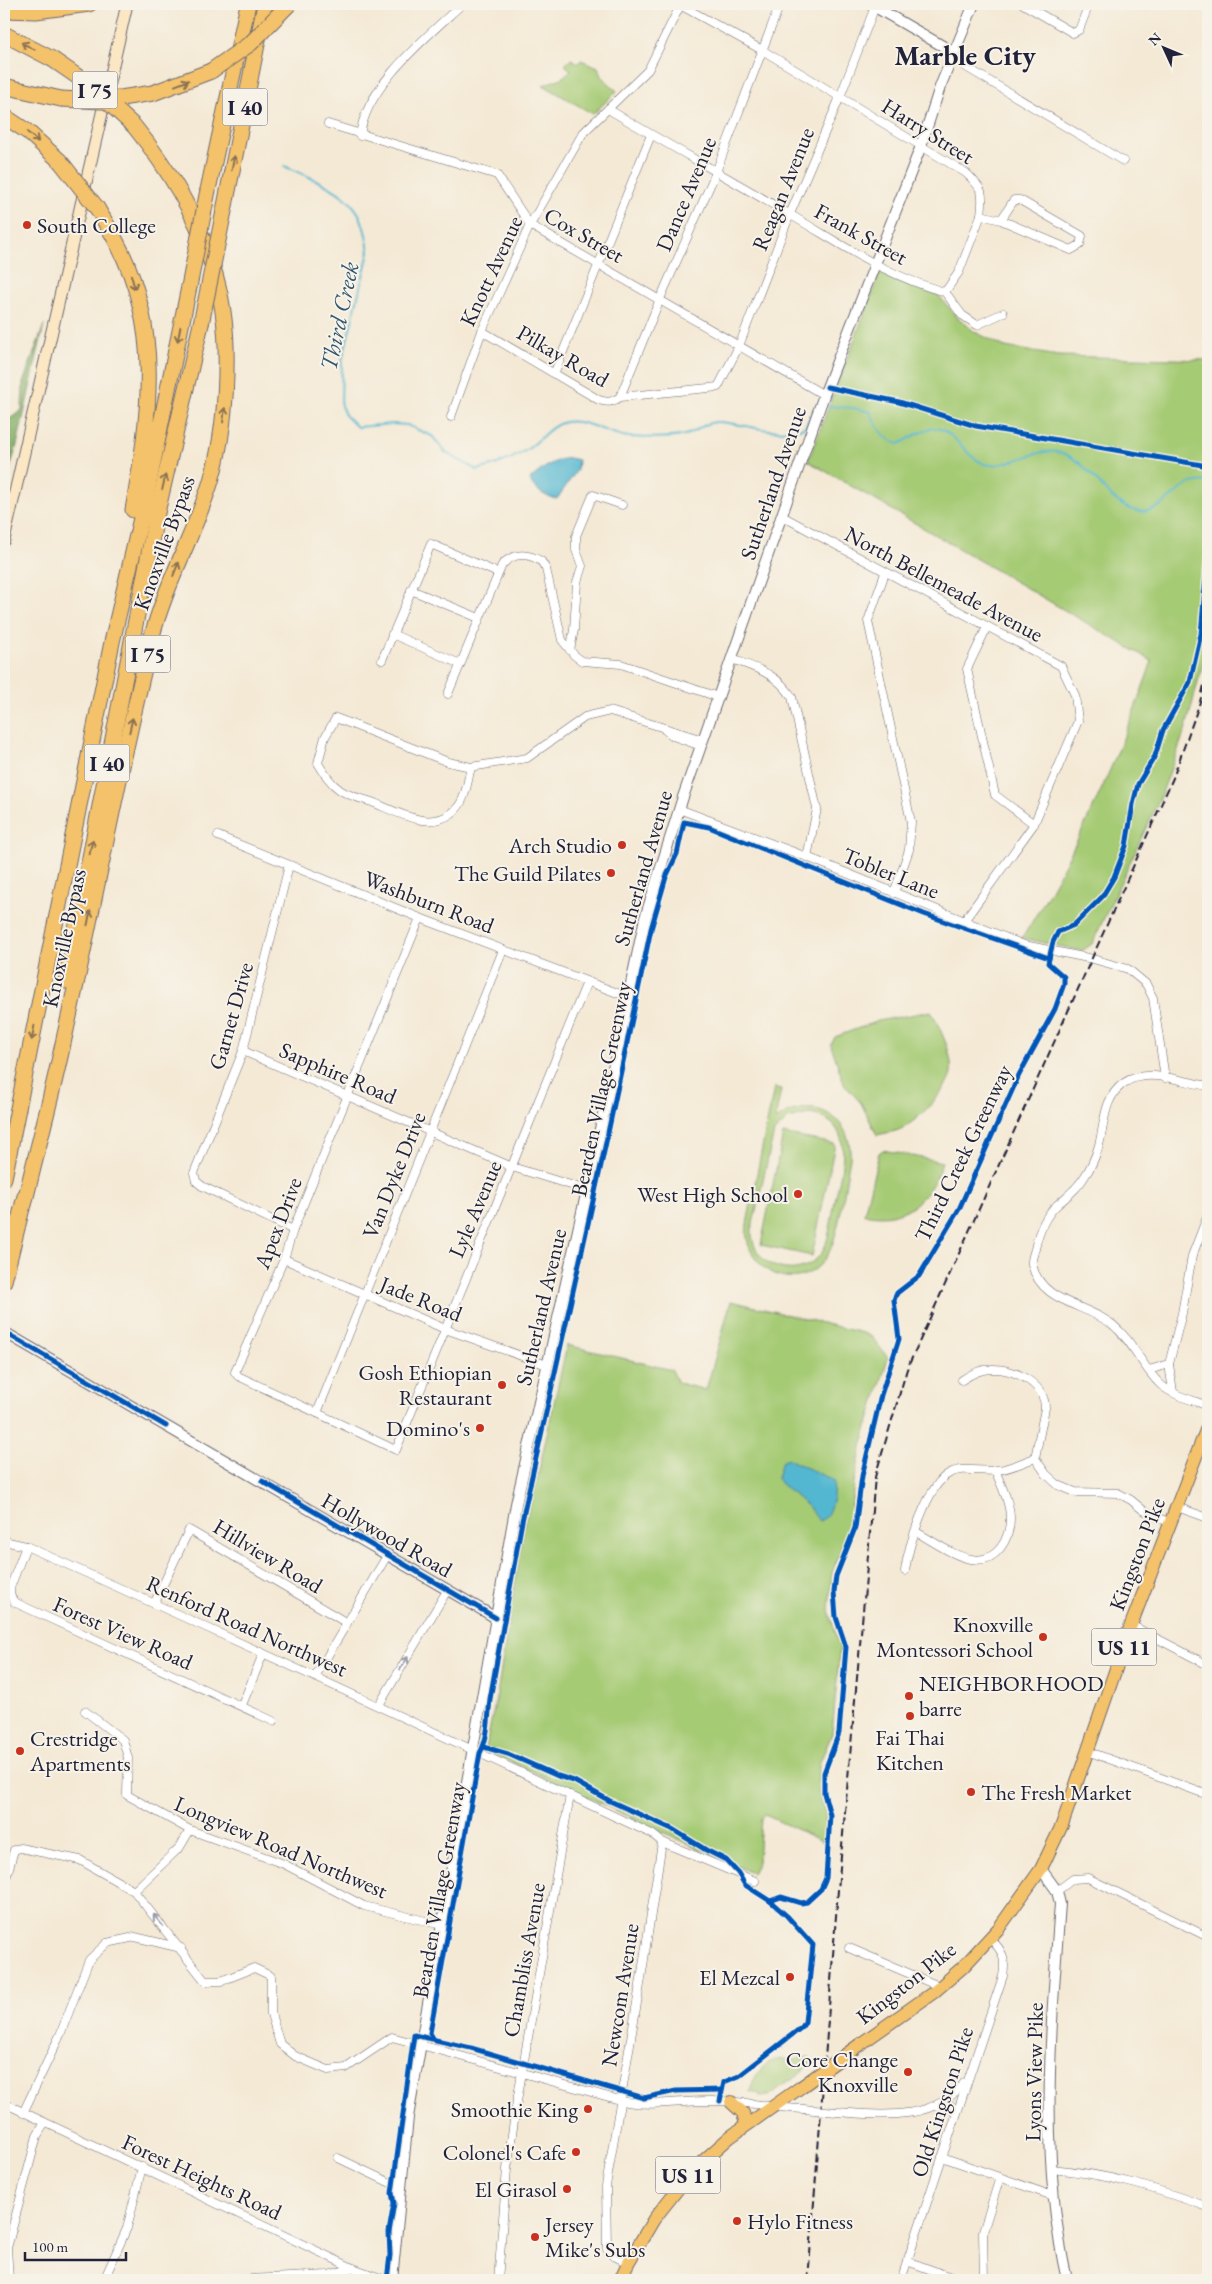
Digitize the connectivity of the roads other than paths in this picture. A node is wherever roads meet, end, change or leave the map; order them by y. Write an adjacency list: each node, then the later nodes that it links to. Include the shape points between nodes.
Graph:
1 (89, 4): 13 (highway, via 36,11)
2 (127, 4): 45 (main road)
3 (248, 4): 52 (highway, I 40, one-way to 52, bridge, via 145,501)
4 (265, 4): 80 (highway, I 40, one-way to 4, bridge, via 156,517 201,324)
5 (289, 4): 17 (highway, one-way to 5, bridge, via 61,99 101,101 153,93 211,71 251,43)
6 (462, 4): 23 (street, via 410,50 362,120)
7 (681, 4): 15 (street, Harry Street); 19 (street, Knott Avenue, via 648,70)
8 (780, 4): 15 (street, Dance Avenue)
9 (974, 4): 16 (street, Sutherland Avenue)
10 (1023, 4): 11 (street, via 1073,33 1079,30)
11 (1089, 4)
12 (873, 5): 16 (street); 18 (street, Reagan Avenue)
13 (4, 10)
14 (4, 34): 80 (highway, Knoxville Bypass / I 75, one-way to 14, bridge, via 64,1041 118,781 152,637 167,589 211,480 225,416 226,342 208,247 183,195 157,155 134,126 87,83 52,58)
15 (762, 50): 18 (street, Harry Street); 26 (street, Dance Avenue)
16 (952, 55): 24 (street, Sutherland Avenue); 25 (street)
17 (4, 86)
18 (840, 97): 24 (street, Harry Street); 27 (street, Reagan Avenue)
19 (608, 109): 22 (street, Frank Street); 30 (street, Knott Avenue, via 583,133)
20 (4, 116): 52 (highway, Knoxville Bypass / I 75, one-way to 52, bridge, via 28,132 60,161 97,208 131,275 146,335 150,380 145,441)
21 (328, 124): 23 (street, Cox Street)
22 (651, 135): 26 (street, Frank Street); 31 (street)
23 (360, 136): 30 (street, Cox Street, via 497,175)
24 (921, 146): 28 (street, Harry Street, via 966,173 979,185 983,195); 32 (street, Sutherland Avenue)
25 (1123, 161)
26 (716, 172): 27 (street, Frank Street); 34 (street, Dance Avenue)
27 (790, 214): 32 (street, Frank Street); 37 (street, Reagan Avenue)
28 (981, 215): 29 (street); 33 (street, via 959,272)
29 (1000, 220): 29 (street, via 1071,250 1080,245 1082,236 1020,200 1014,200)
30 (530, 225): 31 (street, Cox Street); 36 (street, Knott Avenue)
31 (598, 263): 34 (street, Cox Street); 38 (street)
32 (875, 266): 33 (street, Frank Street); 40 (street, Sutherland Avenue)
33 (945, 292): 35 (street, via 962,315 977,325)
34 (660, 299): 37 (street, Cox Street); 41 (street, Dance Avenue)
35 (1003, 313)
36 (482, 331): 38 (street, Pilkay Road); 42 (street, Knott Avenue)
37 (739, 346): 39 (street, Reagan Avenue); 40 (street, Cox Street)
38 (554, 374): 41 (street, Pilkay Road, via 599,400 612,402)
39 (718, 387): 41 (street, Pilkay Road)
40 (824, 394): 44 (street, Sutherland Avenue)
41 (620, 397)
42 (451, 417)
43 (622, 505): 53 (street, via 593,495 576,536 576,550 582,566)
44 (782, 516): 47 (street, North Bellemeade Avenue); 54 (street, Sutherland Avenue)
45 (4, 540)
46 (498, 573): 48 (street, via 431,544); 49 (street); 53 (street, via 514,555 523,554 542,561 562,640)
47 (885, 573): 50 (street, North Bellemeade Avenue); 66 (street, via 868,621 911,822 909,850)
48 (411, 590): 49 (street); 51 (street)
49 (479, 618): 56 (street)
50 (987, 628): 62 (street, via 967,669 995,796); 62 (street, North Bellemeade Avenue, via 1061,666 1075,695 1078,721)
51 (392, 634): 55 (street); 56 (street)
52 (112, 642): 78 (highway, I 40, one-way to 78)
53 (570, 650): 58 (street, via 582,661 621,664)
54 (732, 659): 58 (street, Sutherland Avenue); 64 (street, via 771,674 792,697 817,809)
55 (382, 660)
56 (460, 664): 57 (street)
57 (448, 694)
58 (718, 697): 59 (street, Sutherland Avenue)
59 (702, 743): 60 (street, via 676,730 665,730 610,711 585,717 527,758); 61 (street, Sutherland Avenue)
60 (471, 767): 60 (street, via 448,762 336,718 325,737 318,763 340,790 409,817 428,821 440,820 454,812 463,799)
61 (679, 809): 64 (street, Tobler Lane); 71 (street, Sutherland Avenue, via 645,918)
62 (1034, 824): 68 (street, North Bellemeade Avenue)
63 (218, 836): 65 (street, Washburn Road)
64 (807, 857): 66 (street, Tobler Lane)
65 (289, 865): 67 (street, Washburn Road); 72 (street, Garnet Drive)
66 (894, 893): 68 (street, Tobler Lane)
67 (420, 918): 69 (street, Washburn Road); 75 (street, Apex Drive)
68 (964, 921): 73 (street, Tobler Lane, via 1024,945 1128,969 1146,984 1152,998)
69 (503, 950): 70 (street, Washburn Road); 76 (street, Van Dyke Drive)
70 (588, 982): 71 (street, Washburn Road); 77 (street, Lyle Avenue)
71 (628, 997): 79 (street, Sutherland Avenue)
72 (243, 1051): 75 (street, Sapphire Road); 82 (street, Garnet Drive, via 194,1173 196,1181)
73 (1165, 1078): 74 (street); 90 (street, via 1137,1077 1114,1093 1106,1109 1099,1146 1092,1163 1070,1196 1055,1206 1044,1222 1032,1262 1040,1282 1056,1297 1114,1325)
74 (1208, 1086)
75 (347, 1096): 76 (street, Sapphire Road); 82 (street, Apex Drive)
76 (430, 1131): 77 (street, Sapphire Road); 85 (street, Van Dyke Drive)
77 (512, 1167): 79 (street, Sapphire Road); 86 (street, Lyle Avenue)
78 (4, 1178)
79 (587, 1190): 89 (street, Sutherland Avenue)
80 (24, 1205): 84 (highway, I 40)
81 (1208, 1215): 88 (street, via 1192,1256 1182,1313)
82 (294, 1230): 83 (street, Apex Drive)
83 (284, 1259): 85 (street, Jade Road); 94 (street, Apex Drive, via 234,1372)
84 (4, 1281)
85 (366, 1295): 86 (street, Jade Road); 94 (street, Van Dyke Drive)
86 (445, 1328): 89 (street, Jade Road); 96 (street, Lyle Avenue)
87 (4, 1332): 105 (street, Hollywood Road)
88 (1168, 1364): 90 (street); 92 (street)
89 (547, 1365): 109 (street, Sutherland Avenue, via 516,1504)
90 (1149, 1370): 92 (street, via 1161,1385)
91 (962, 1380): 97 (street, via 977,1371 991,1368 1027,1379 1038,1387 1045,1400 1045,1408)
92 (1173, 1392): 93 (street)
93 (1208, 1406)
94 (317, 1413): 96 (street, Apex Drive)
95 (1208, 1425): 99 (main road, Kingston Pike / US 11)
96 (396, 1450)
97 (1035, 1458): 98 (street); 101 (street, via 1058,1485 1075,1492 1118,1493)
98 (995, 1470): 102 (street, via 963,1470 950,1473 939,1481 924,1507); 102 (street, via 1010,1518 1008,1534 996,1554 987,1559 968,1559)
99 (1177, 1507): 100 (street); 101 (main road, Kingston Pike / US 11)
100 (1208, 1518)
101 (1170, 1523): 111 (main road, Kingston Pike / US 11)
102 (916, 1532): 106 (street, via 908,1551)
103 (4, 1541): 104 (street, Renford Road Northwest)
104 (26, 1546): 108 (street, Renford Road Northwest); 115 (street, Forest View Road, via 10,1588 14,1602)
105 (388, 1554): 107 (street, Hollywood Road); 110 (street)
106 (905, 1571)
107 (448, 1589): 109 (street, Hollywood Road); 116 (street, one-way to 107)
108 (154, 1604): 110 (street, Hillview Road, via 189,1530); 112 (street, Renford Road Northwest)
109 (496, 1618): 119 (street, Sutherland Avenue)
110 (347, 1623): 114 (street)
111 (1131, 1625): 113 (street); 120 (main road, Kingston Pike / US 11)
112 (263, 1654): 114 (street, Renford Road Northwest); 115 (street)
113 (1208, 1665)
114 (315, 1677): 116 (street, Renford Road Northwest)
115 (242, 1705): 118 (street, Forest View Road)
116 (379, 1705): 119 (street, Renford Road Northwest)
117 (85, 1711): 123 (street, Longview Road Northwest, via 123,1740 128,1758 127,1795)
118 (273, 1721)
119 (473, 1749): 121 (street, Renford Road Northwest); 130 (street, Sutherland Avenue)
120 (1087, 1751): 122 (street); 125 (main road, Kingston Pike / US 11, via 1062,1825)
121 (570, 1795): 124 (street, Renford Road Northwest, via 652,1834); 137 (street, Chambliss Avenue)
122 (1208, 1795)
123 (190, 1830): 128 (street, via 180,1847); 130 (street, Longview Road Northwest, via 284,1864 364,1906)
124 (662, 1842): 126 (street, Renford Road Northwest); 139 (street, Newcom Avenue)
125 (1041, 1869): 129 (street); 132 (main road, Kingston Pike / US 11)
126 (756, 1881)
127 (4, 1886): 128 (street, via 14,1850 32,1850 80,1860)
128 (134, 1891): 133 (street, one-way to 128)
129 (1057, 1891): 131 (street, via 1073,1879 1088,1878); 151 (street, Lyons View Pike, via 1060,1904 1054,1990)
130 (442, 1925): 136 (street, Sutherland Avenue)
131 (1208, 1937)
132 (990, 1939): 135 (main road, Kingston Pike / US 11); 138 (street, Old Kingston Pike, via 1001,1949 1003,1976)
133 (181, 1948): 136 (street, via 205,1982 221,1981 254,1968 271,1976 271,2014 280,2044 295,2056 328,2070 346,2068 392,2037); 144 (street, via 135,1937 107,1943 89,1960 60,2035)
134 (849, 1948): 135 (street)
135 (941, 1987): 143 (main road, Kingston Pike / US 11, bridge)
136 (422, 2045): 137 (street); 153 (street, Sutherland Avenue, via 408,2117)
137 (523, 2071): 139 (street); 164 (street, Chambliss Avenue, via 507,2169)
138 (968, 2077): 142 (street, via 957,2091); 145 (street, Old Kingston Pike)
139 (621, 2101): 140 (street, via 649,2104 690,2100); 157 (street, Newcom Avenue, via 606,2186 606,2244 610,2252)
140 (730, 2102): 143 (street); 147 (main road, via 743,2113)
141 (4, 2103): 144 (street, Forest Heights Road)
142 (933, 2106): 143 (street, bridge, via 921,2112 889,2115); 145 (street, via 952,2106)
143 (771, 2108): 147 (main road, Kingston Pike / US 11)
144 (23, 2113): 146 (street, Forest Heights Road)
145 (956, 2115): 148 (street, Old Kingston Pike)
146 (44, 2124): 150 (street, Forest Heights Road); 160 (street, via 37,2136 7,2248)
147 (746, 2126): 157 (main road, Kingston Pike / US 11, via 710,2153 683,2182 654,2219)
148 (942, 2157): 152 (street); 156 (street, Old Kingston Pike)
149 (338, 2158): 153 (street)
150 (142, 2167): 158 (street, Forest Heights Road); 161 (street, via 127,2228)
151 (1051, 2169): 154 (street, Lyons View Pike); 155 (street, via 1113,2177)
152 (1000, 2177): 154 (street); 168 (street, via 983,2232)
153 (401, 2188): 163 (street, Sutherland Avenue)
154 (1053, 2196): 169 (street, Lyons View Pike)
155 (1208, 2207)
156 (907, 2261): 166 (street, Old Kingston Pike); 167 (street)
157 (628, 2263): 165 (main road, Kingston Pike / US 11)
158 (353, 2268): 159 (street, via 328,2275); 162 (street, Forest Heights Road)
159 (250, 2279)
160 (9, 2280)
161 (104, 2280)
162 (386, 2280)
163 (392, 2280)
164 (498, 2280)
165 (620, 2280)
166 (900, 2280)
167 (959, 2280)
168 (984, 2280)
169 (1068, 2280)

